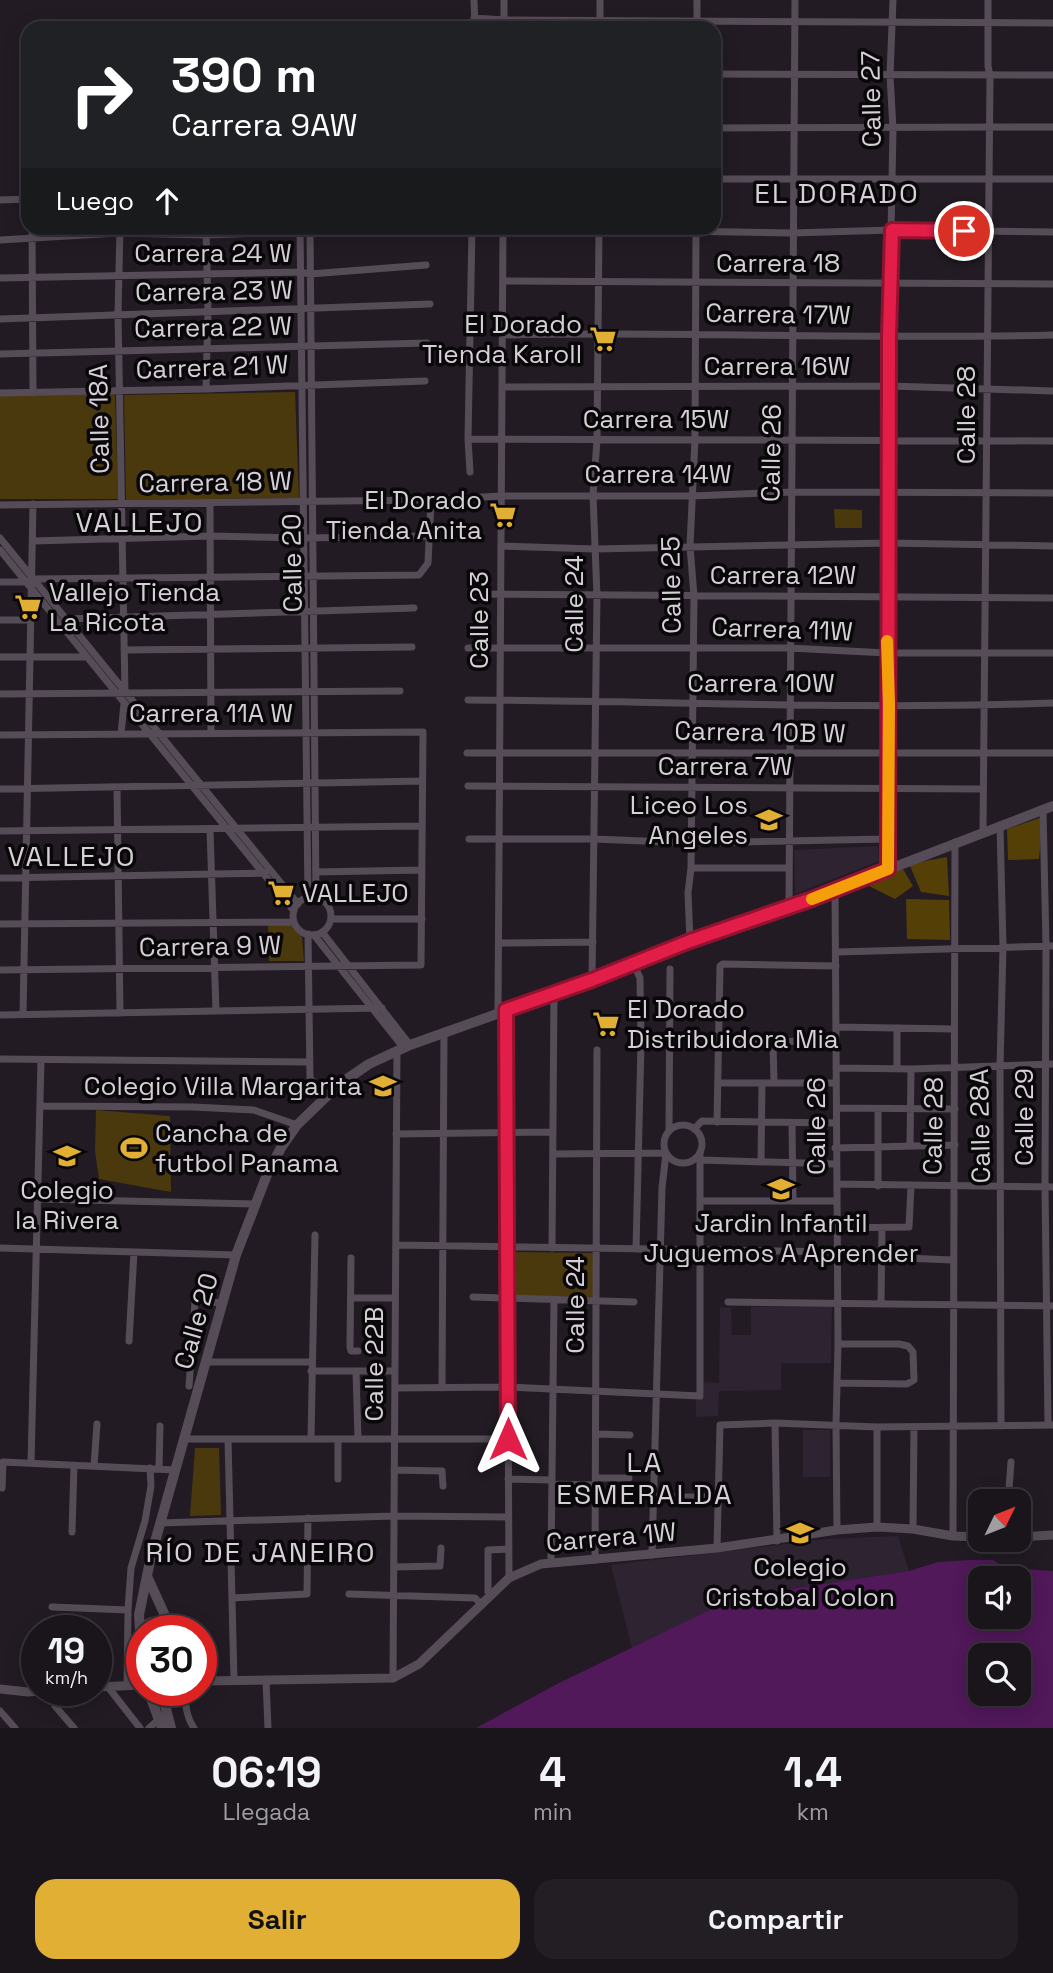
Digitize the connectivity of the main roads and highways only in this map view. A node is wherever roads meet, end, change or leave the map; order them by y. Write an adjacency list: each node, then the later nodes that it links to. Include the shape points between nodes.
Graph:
1 (1048, 808): 2 (main road, Calle 20, via 403,1047 344,1081 297,1125 268,1172 255,1204 236,1255)
2 (147, 1576): 3 (main road, Calle 20); 4 (main road)
3 (139, 1615)
4 (165, 1615)
5 (154, 1706): 7 (main road)
6 (168, 1706): 8 (main road)
7 (160, 1724)
8 (171, 1728)

